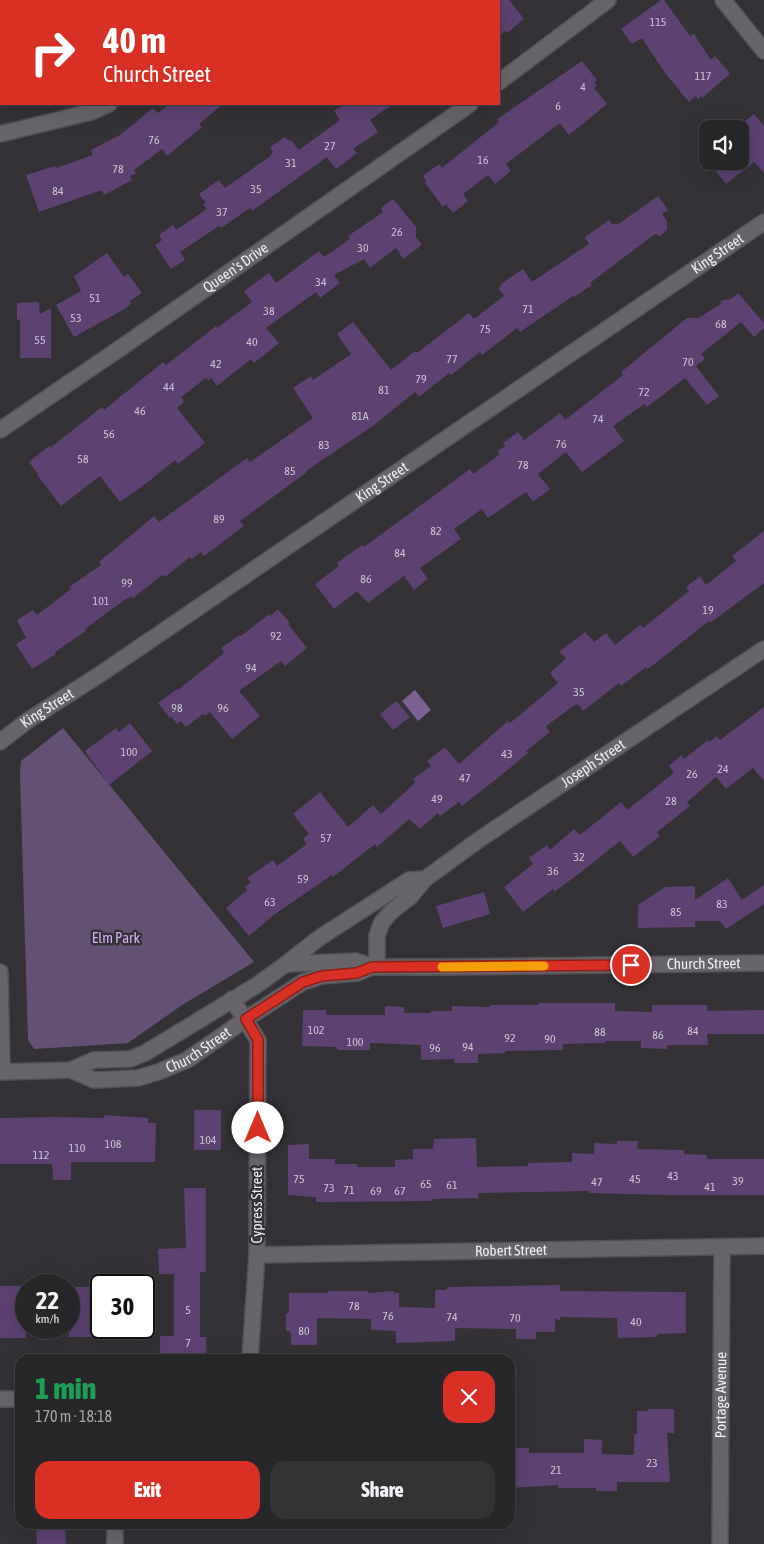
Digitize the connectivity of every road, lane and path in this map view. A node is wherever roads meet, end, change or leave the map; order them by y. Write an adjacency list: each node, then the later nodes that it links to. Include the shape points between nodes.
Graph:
1 (608, 0): 4 (street)
2 (723, 0): 3 (street)
3 (764, 50)
4 (500, 81)
5 (107, 105): 7 (street, via 91,112)
6 (469, 105): 9 (street, Queen's Drive)
7 (0, 134)
8 (764, 222): 11 (street, King Street)
9 (0, 430)
10 (764, 649): 12 (street, Joseph Street)
11 (0, 742)
12 (425, 879): 14 (street, Joseph Street, via 408,880 319,938); 15 (street, Joseph Street, via 382,922 377,935)
13 (764, 963): 15 (street, Church Street)
14 (286, 964): 15 (street, Church Street, via 356,961); 17 (street, Church Street)
15 (374, 967): 18 (street, Church Street, via 303,982)
16 (0, 972): 20 (street)
17 (232, 999): 18 (street, Cypress Street); 19 (street, Church Street, via 145,1053 130,1059 94,1060)
18 (246, 1019): 19 (street, Church Street, via 187,1060 138,1078 94,1080); 23 (street, Cypress Street, via 258,1040)
19 (70, 1070): 20 (street, Church Street)
20 (1, 1072)
21 (722, 1246): 22 (street, Robert Street); 23 (street, Robert Street); 29 (street, Portage Avenue)
22 (764, 1246)
23 (257, 1255): 24 (street, Cypress Street)
24 (250, 1354)
25 (15, 1399): 26 (street)
26 (0, 1400)
27 (115, 1529): 28 (street)
28 (115, 1544)
29 (720, 1544)

